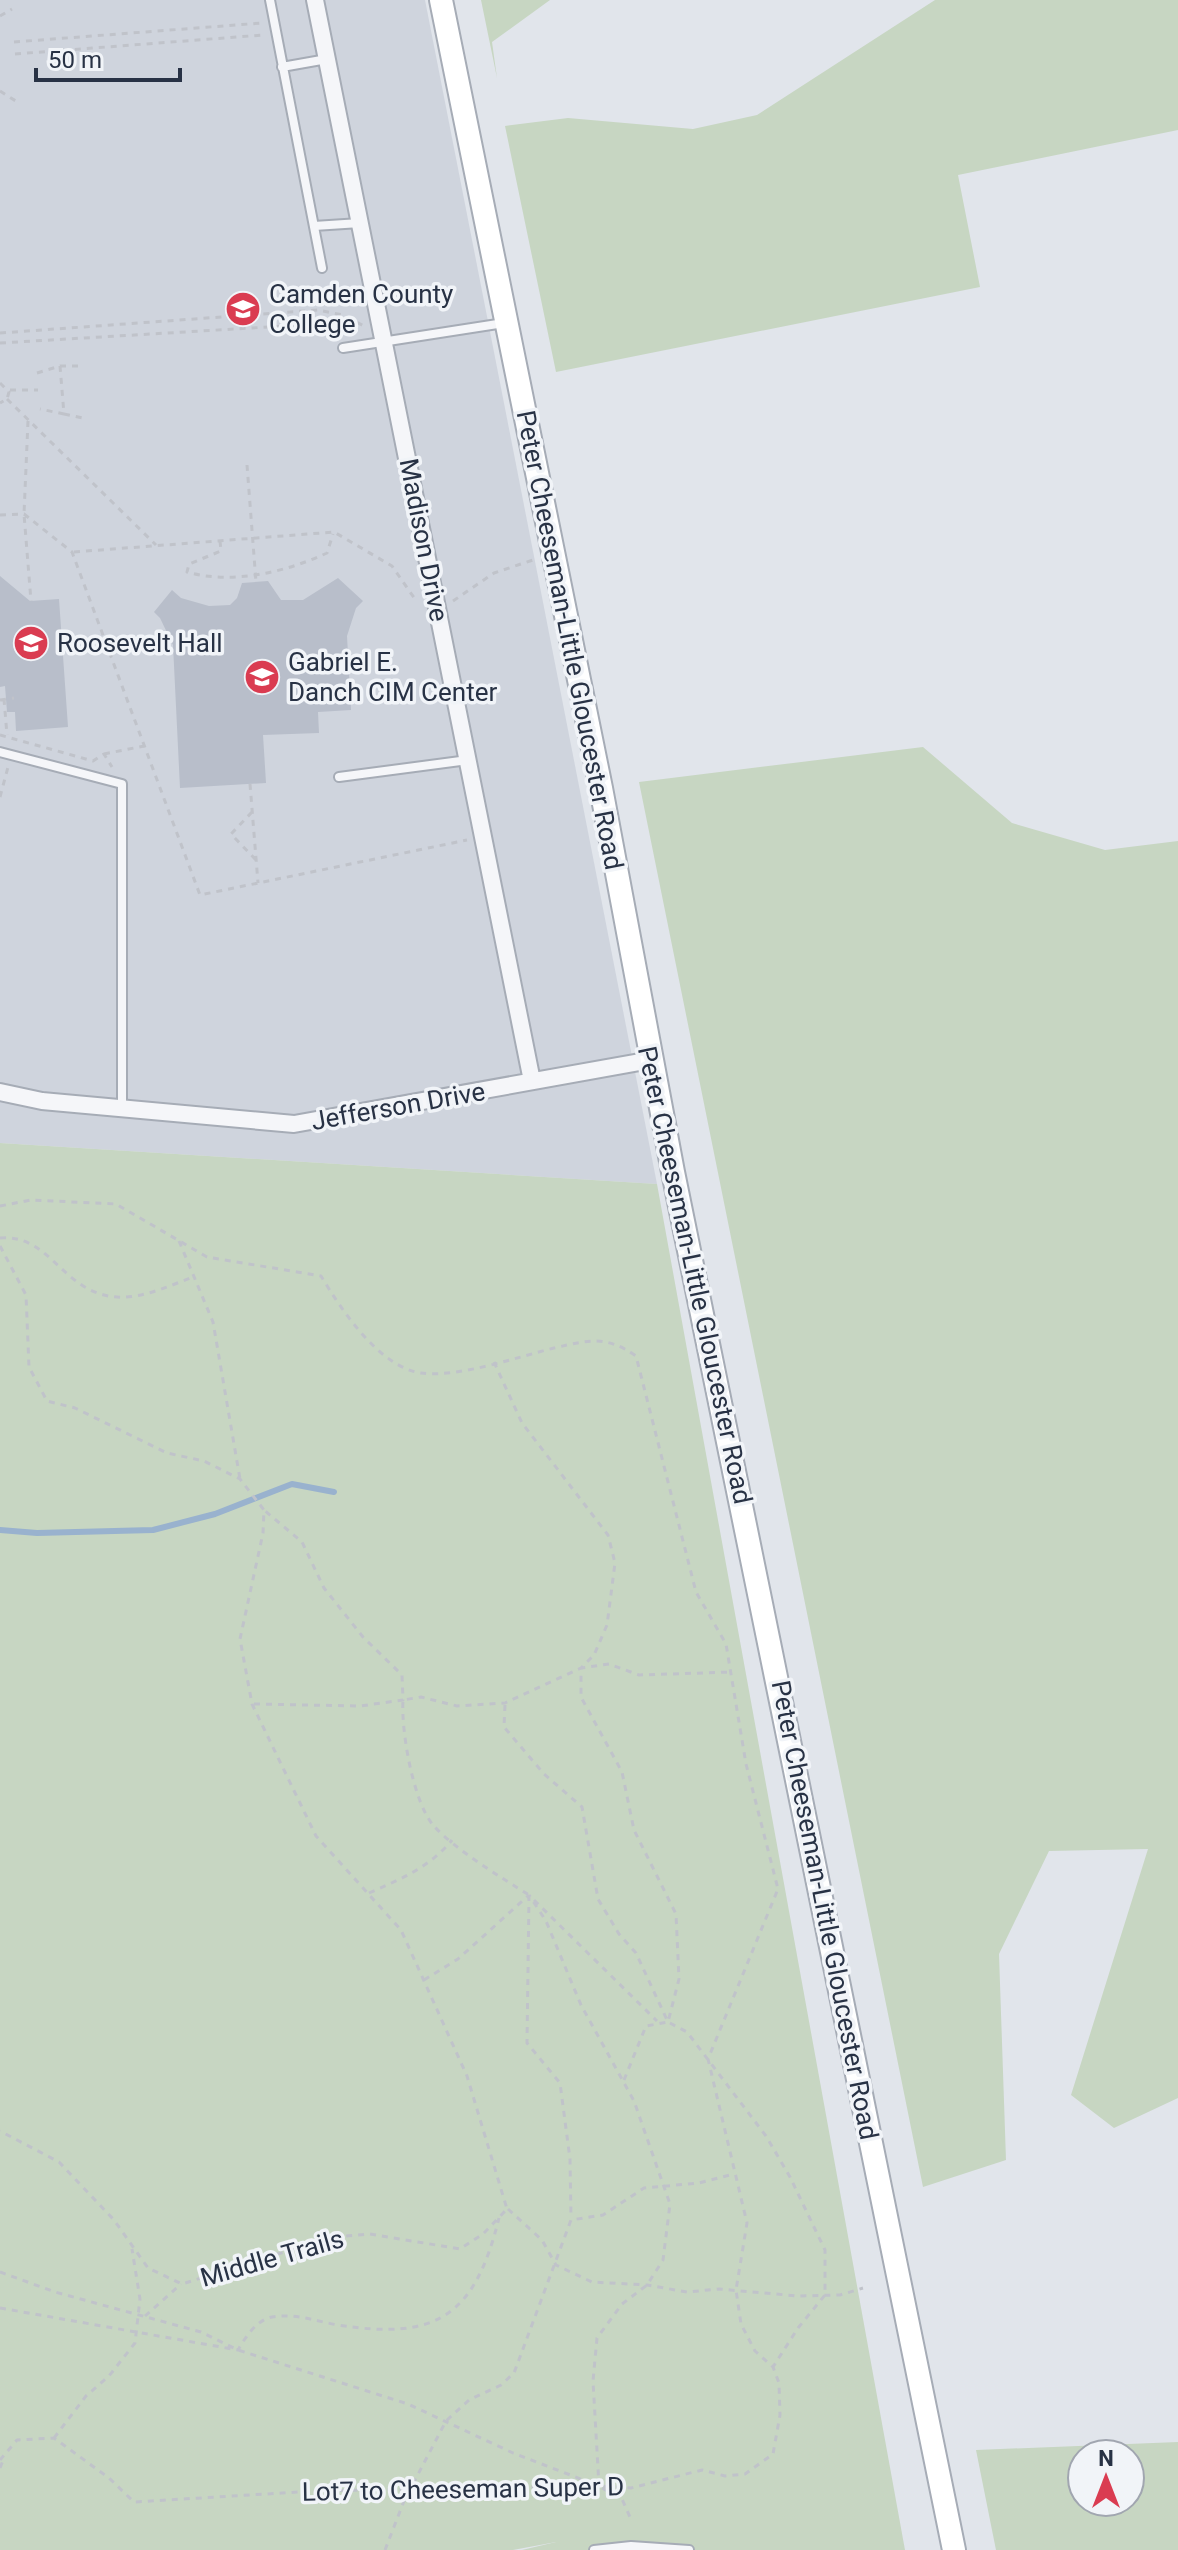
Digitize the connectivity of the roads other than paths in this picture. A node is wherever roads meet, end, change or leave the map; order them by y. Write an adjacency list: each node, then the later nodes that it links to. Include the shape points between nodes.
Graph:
1 (270, 0): 5 (lane)
2 (315, 0): 4 (street, Madison Drive)
3 (441, 0): 9 (street, Peter Cheeseman-Little Gloucester Road)
4 (327, 59): 5 (lane); 6 (street, Madison Drive)
5 (282, 67): 7 (lane)
6 (360, 223): 7 (lane); 10 (street, Madison Drive)
7 (314, 226): 8 (lane)
8 (322, 268)
9 (507, 323): 10 (lane); 15 (street, Peter Cheeseman-Little Gloucester Road)
10 (384, 344): 11 (lane); 13 (street, Madison Drive)
11 (343, 348)
12 (0, 752): 18 (lane, via 122,784)
13 (469, 760): 14 (lane); 16 (street, Madison Drive, via 476,839)
14 (339, 777)
15 (651, 1060): 16 (street, Jefferson Drive); 21 (street, Peter Cheeseman-Little Gloucester Road)
16 (532, 1081): 18 (street, Jefferson Drive, via 294,1124)
17 (0, 1092): 18 (street, Jefferson Drive)
18 (122, 1108)
19 (594, 2550): 20 (lane)
20 (689, 2550)
21 (954, 2550)

